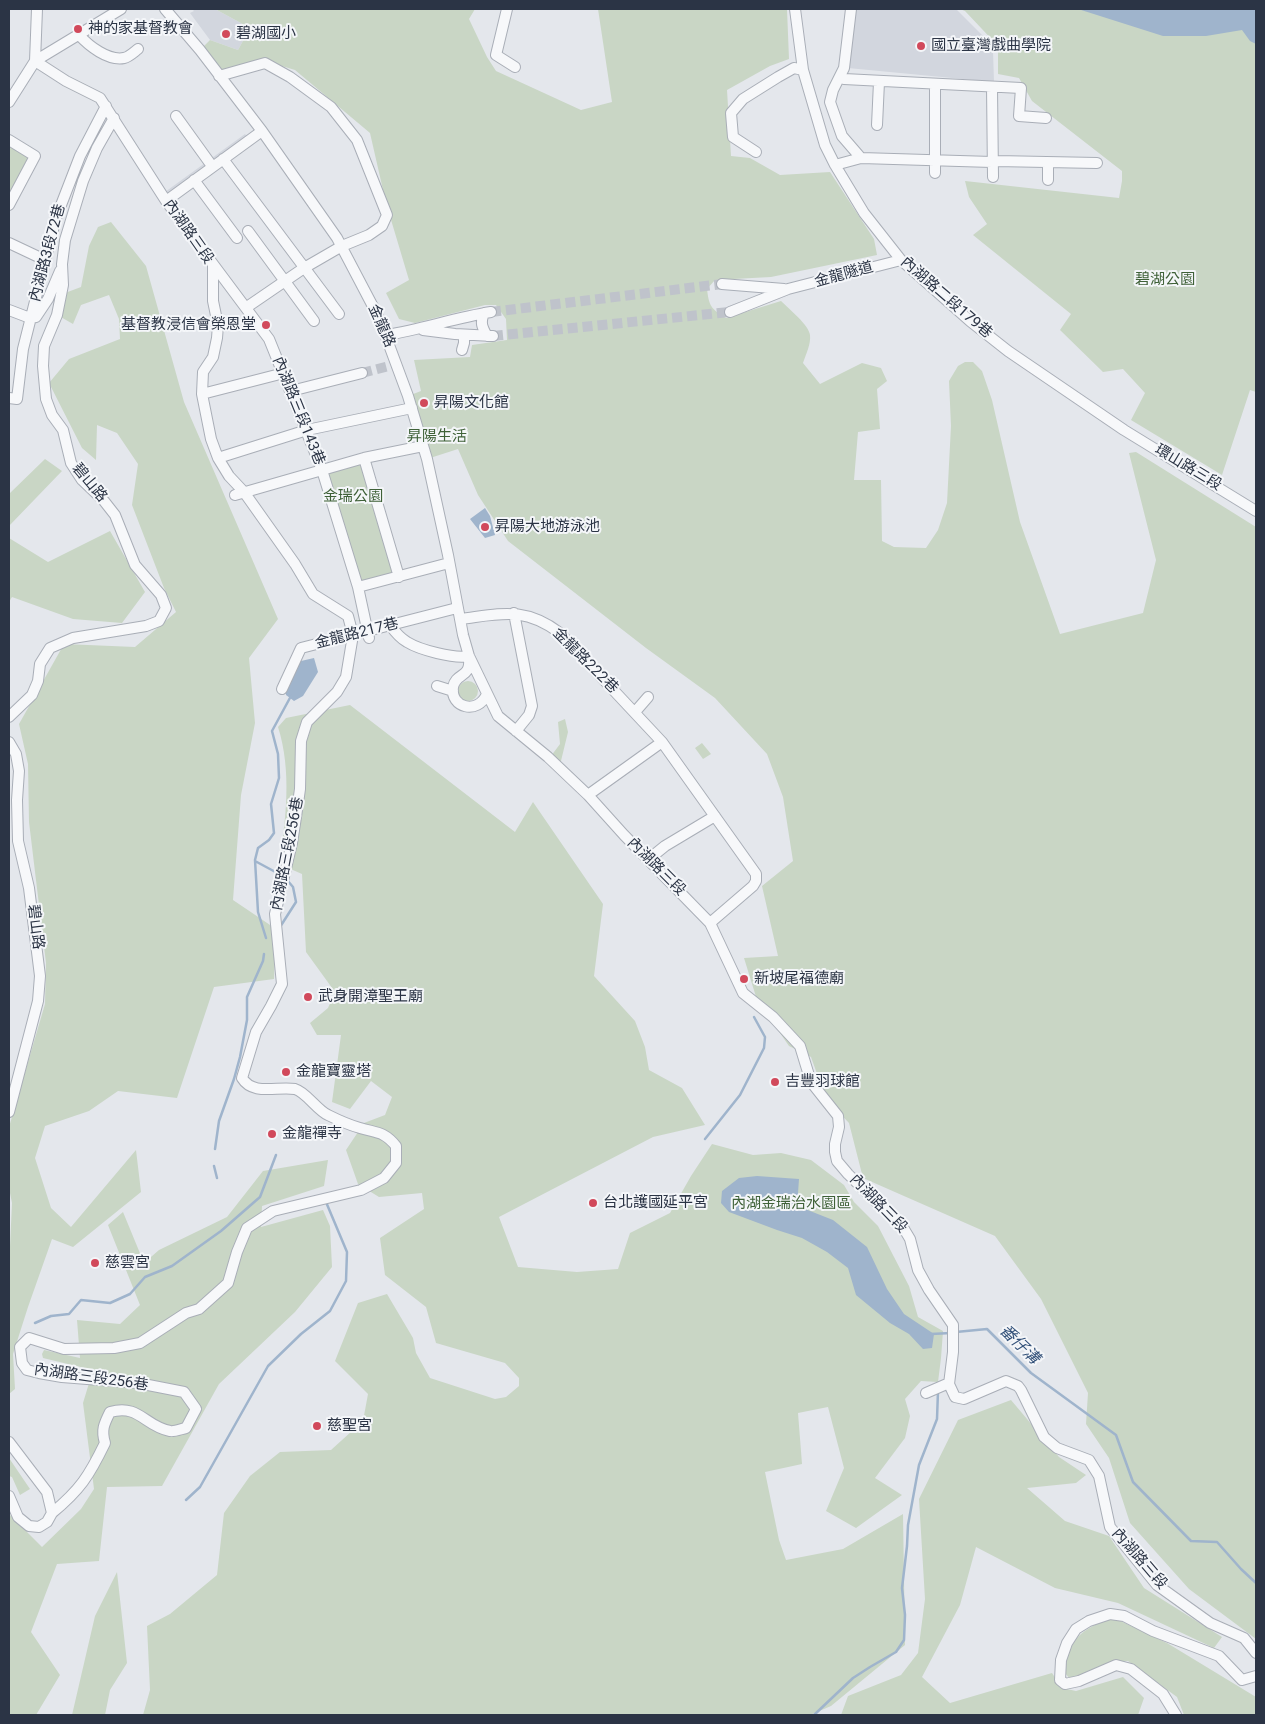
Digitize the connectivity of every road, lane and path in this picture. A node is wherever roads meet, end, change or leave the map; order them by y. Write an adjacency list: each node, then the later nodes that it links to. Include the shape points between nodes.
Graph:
1 (37, 9): 9 (street)
2 (121, 9): 7 (street)
3 (164, 9): 12 (street, 金龍路)
4 (507, 9): 10 (street, via 496,55)
5 (796, 9): 11 (street, 內湖路二段179巷)
6 (851, 9): 13 (street, via 844,68)
7 (79, 35): 8 (street, via 87,44 115,58 126,58); 9 (street)
8 (138, 49)
9 (35, 62): 17 (street); 18 (street, 內湖路三段, via 100,98)
10 (515, 67)
11 (803, 70): 25 (street, via 794,68 778,77 743,99 731,113 733,136); 32 (street, 內湖路二段179巷, via 825,145)
12 (219, 76): 23 (street, 金龍路); 43 (street, via 265,63 331,107 357,140 387,215 382,226 369,235)
13 (840, 76): 14 (street); 26 (street, via 830,102 842,136)
14 (879, 82): 15 (street); 22 (street)
15 (935, 85): 16 (street); 28 (street)
16 (992, 87): 21 (street, via 1020,88 1019,116); 29 (street)
17 (9, 102)
18 (106, 106): 20 (street, 內湖路三段); 44 (street, 內湖路3段72巷, via 72,174)
19 (176, 116): 33 (street)
20 (114, 118): 38 (street, 內湖路三段); 46 (street, 碧山路, via 97,148 78,196 65,240)
21 (1046, 118)
22 (877, 125)
23 (262, 131): 27 (street); 43 (street, 金龍路)
24 (9, 140): 39 (street, via 35,156)
25 (756, 152)
26 (861, 158): 28 (street); 32 (street)
27 (222, 159): 33 (street); 48 (street)
28 (935, 160): 29 (street); 34 (street)
29 (992, 162): 30 (street); 35 (street)
30 (1048, 163): 31 (street); 37 (street)
31 (1097, 163)
32 (835, 165): 45 (street, 內湖路二段179巷, via 864,213)
33 (212, 166): 36 (street)
34 (935, 173)
35 (992, 177)
36 (194, 180): 38 (street); 41 (street)
37 (1048, 180)
38 (166, 200): 47 (street, 內湖路三段)
39 (9, 206)
40 (248, 231): 49 (street)
41 (237, 238)
42 (9, 243): 44 (street)
43 (342, 246): 48 (street); 62 (street, 金龍路)
44 (45, 260): 59 (street, 內湖路3段72巷)
45 (901, 260): 52 (street, 金龍隧道); 71 (street, 內湖路二段179巷, via 970,322)
46 (62, 264): 59 (street, via 42,311 36,318); 97 (street, 碧山路, via 63,285 57,315 44,346 46,398 52,415 63,430 70,463 115,516 135,564 161,595 166,608 159,621 146,626 73,638 50,648 40,664 32,695)
47 (213, 264): 53 (street, 內湖路三段143巷); 68 (street, 內湖路三段, via 217,338 213,357 203,372)
48 (304, 268): 49 (street); 57 (street)
49 (284, 281): 53 (street); 60 (street)
50 (722, 284): 51 (street, 金龍隧道)
51 (735, 285): 52 (street, 金龍隧道); 54 (street, via 742,292)
52 (788, 290): 54 (street, 金龍隧道)
53 (247, 307): 65 (street, 內湖路三段143巷, via 269,339)
54 (741, 307): 56 (street, 金龍隧道)
55 (9, 310): 59 (street)
56 (730, 312)
57 (339, 314)
58 (465, 316): 61 (street); 63 (street, via 472,323 472,328); 63 (street, via 487,313 481,320 490,336)
59 (30, 318): 69 (street, 內湖路3段72巷, via 17,399)
60 (314, 321)
61 (417, 330): 62 (street); 63 (street)
62 (386, 335): 70 (street, 金龍路)
63 (465, 335): 64 (street)
64 (462, 350)
65 (284, 373): 67 (street, 內湖路三段143巷); 68 (street)
66 (362, 373): 67 (street)
67 (291, 391): 72 (street, 內湖路三段143巷)
68 (202, 394): 74 (street, 內湖路三段)
69 (9, 398)
70 (412, 408): 72 (street); 73 (street, 金龍路)
71 (1119, 426): 78 (street, 環山路三段)
72 (307, 430): 74 (street); 76 (street, 內湖路三段143巷)
73 (423, 446): 75 (street); 79 (street, 金龍路)
74 (218, 458): 77 (street, 內湖路三段)
75 (364, 458): 76 (street); 80 (street)
76 (322, 470): 77 (street); 81 (street, 內湖路三段143巷)
77 (240, 494): 85 (street, 內湖路三段, via 295,564 313,594)
78 (1256, 511)
79 (450, 563): 80 (street); 82 (street, 金龍路)
80 (399, 577): 81 (street)
81 (358, 587): 83 (street, 內湖路三段143巷)
82 (457, 608): 86 (street, 金龍路); 87 (street, 金龍路217巷)
83 (363, 613): 85 (street); 88 (street, 內湖路三段143巷)
84 (514, 613): 86 (street, 金龍路222巷); 96 (street, 金龍路222巷, via 550,625 560,633); 98 (street, via 532,706)
85 (348, 616): 89 (street)
86 (460, 618): 90 (street, 金龍路)
87 (390, 626): 88 (street, 金龍路217巷); 90 (street, via 416,647)
88 (368, 635): 89 (street, 金龍路217巷)
89 (352, 636): 92 (street, 金龍路217巷, via 301,648); 110 (street, 內湖路三段256巷, via 346,676 337,692 307,722 301,742 296,817 275,914 282,984 256,1032 242,1078 246,1085 255,1088 297,1090 325,1114 389,1137 396,1146 396,1163 384,1178 361,1190 273,1211 247,1228 228,1283 199,1309 186,1313 140,1344 64,1349 29,1338 20,1347 22,1363 28,1370 184,1392 196,1409 186,1428 171,1431 147,1421 137,1412 121,1409 110,1412 102,1434 106,1444 89,1475 72,1497)
90 (469, 656): 93 (street, via 470,666 455,682); 94 (street, 金龍路)
91 (437, 686): 93 (street)
92 (282, 689)
93 (453, 691): 94 (street, via 459,703 469,707 480,704)
94 (487, 694): 98 (street, 內湖路三段, via 498,716)
95 (648, 697): 96 (street)
96 (635, 712): 100 (street, 金龍路222巷)
97 (9, 717)
98 (516, 731): 101 (street, 內湖路三段, via 548,756)
99 (9, 742): 105 (street, 碧山路, via 16,754 19,771 18,841 30,888 40,976 38,1001)
100 (662, 742): 101 (street); 102 (street, 金龍路222巷)
101 (588, 795): 103 (street, 內湖路三段)
102 (716, 816): 103 (street, via 665,846); 104 (street, 金龍路222巷, via 756,874 756,881)
103 (650, 859): 104 (street, 內湖路三段)
104 (710, 923): 106 (street, 內湖路三段, via 743,993 773,1017 800,1046 811,1082 838,1116 837,1161 904,1229 928,1290 953,1324)
105 (9, 1112)
106 (949, 1384): 107 (street); 111 (street, 內湖路三段, via 956,1396 964,1399 1006,1381 1018,1386 1044,1437 1056,1448 1089,1460 1099,1476 1110,1527 1157,1585 1210,1623 1244,1638)
107 (926, 1393)
108 (9, 1442): 110 (street, via 47,1492)
109 (9, 1496): 110 (street, via 18,1517 29,1526 39,1528)
110 (52, 1513)
111 (1256, 1653)
112 (1256, 1676): 113 (street, via 1242,1680 1219,1656 1153,1631 1124,1616 1110,1614 1076,1629 1061,1660 1060,1680 1065,1684 1079,1681 1116,1665 1131,1669 1163,1694)
113 (1176, 1715)

